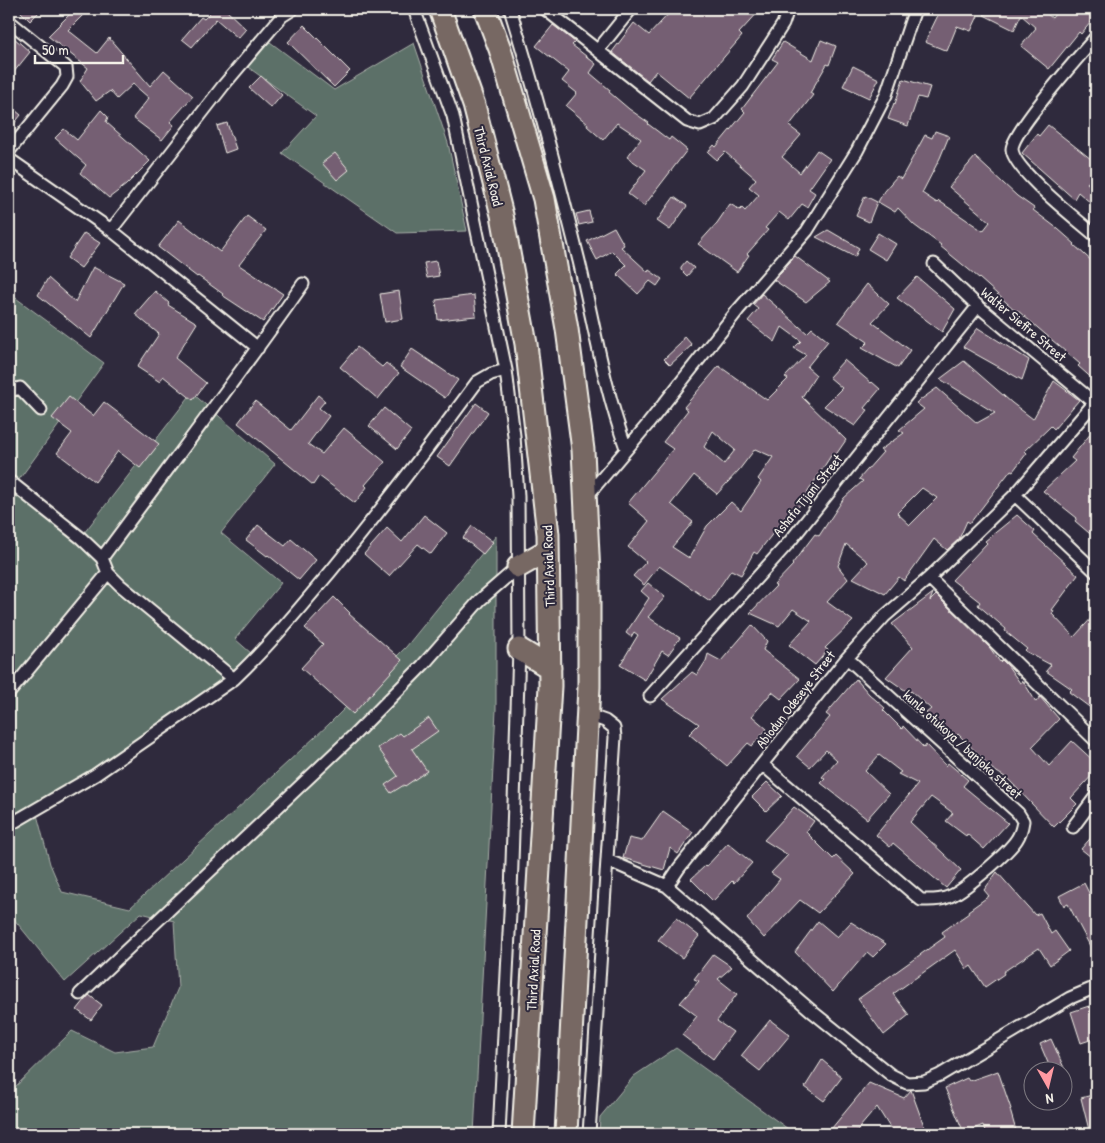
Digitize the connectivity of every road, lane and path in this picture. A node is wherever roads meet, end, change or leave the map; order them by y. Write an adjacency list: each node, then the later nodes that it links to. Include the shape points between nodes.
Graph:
1 (293, 9): 15 (street, via 282,16 223,86)
2 (414, 9): 21 (street, via 453,116)
3 (440, 9): 29 (highway, Third Axial Road, via 474,105 502,215 526,344)
4 (486, 9): 28 (highway, via 544,199 567,329)
5 (510, 9): 25 (street, via 544,123 615,419)
6 (545, 9): 12 (street)
7 (631, 9): 12 (street)
8 (788, 9): 12 (street, via 783,24 743,86 714,119 700,125 687,121)
9 (915, 9): 25 (street, via 886,95 857,151 807,231)
10 (9, 21): 13 (street, via 66,67 67,76)
11 (1096, 37): 16 (street, via 1019,132 1012,150 1028,176)
12 (598, 50)
13 (9, 151)
14 (9, 159): 15 (street)
15 (111, 230): 20 (street)
16 (1096, 236)
17 (934, 264): 19 (street, Walter Sieffre Street)
18 (303, 284): 20 (street)
19 (978, 306): 23 (street, Walter Sieffre Street); 40 (street, Ashafa Tijani Street, via 791,540)
20 (258, 348): 30 (street)
21 (506, 370): 31 (street, via 518,496); 38 (street, via 477,382 303,605 254,661)
22 (9, 391): 24 (street, via 20,388)
23 (1095, 403): 27 (street, Abiodun Odeseye Street)
24 (41, 410)
25 (626, 448): 28 (street)
26 (9, 481): 30 (street)
27 (1014, 495): 32 (street); 34 (street, Abiodun Odeseye Street)
28 (586, 497): 41 (highway)
29 (548, 550): 31 (highway); 37 (highway, Third Axial Road)
30 (102, 558): 33 (street)
31 (518, 567): 35 (street); 50 (street, via 480,600 423,665 354,735)
32 (1096, 572)
33 (108, 573): 38 (street); 39 (street)
34 (929, 578): 36 (street, Abiodun Odeseye Street, via 885,616); 42 (street)
35 (519, 649): 37 (highway); 51 (street)
36 (847, 658): 43 (street, Abiodun Odeseye Street); 43 (street, kunle otukoya / banjoko street, via 1018,814 1023,821 1016,842 973,882 950,897 921,900)
37 (550, 668): 52 (highway, Third Axial Road)
38 (234, 678): 45 (street, via 96,775)
39 (9, 693)
40 (650, 696)
41 (588, 715): 47 (street, via 606,721 614,728); 53 (highway)
42 (1096, 741)
43 (763, 764): 48 (street, Abiodun Odeseye Street)
44 (1096, 796): 46 (street)
45 (9, 825)
46 (1072, 828)
47 (607, 860): 48 (street); 54 (street)
48 (666, 886): 49 (street, via 814,1013 891,1075 907,1083 924,1082 940,1075 1070,998)
49 (1096, 987)
50 (80, 994)
51 (499, 1134)
52 (523, 1134)
53 (566, 1134)
54 (589, 1134)

